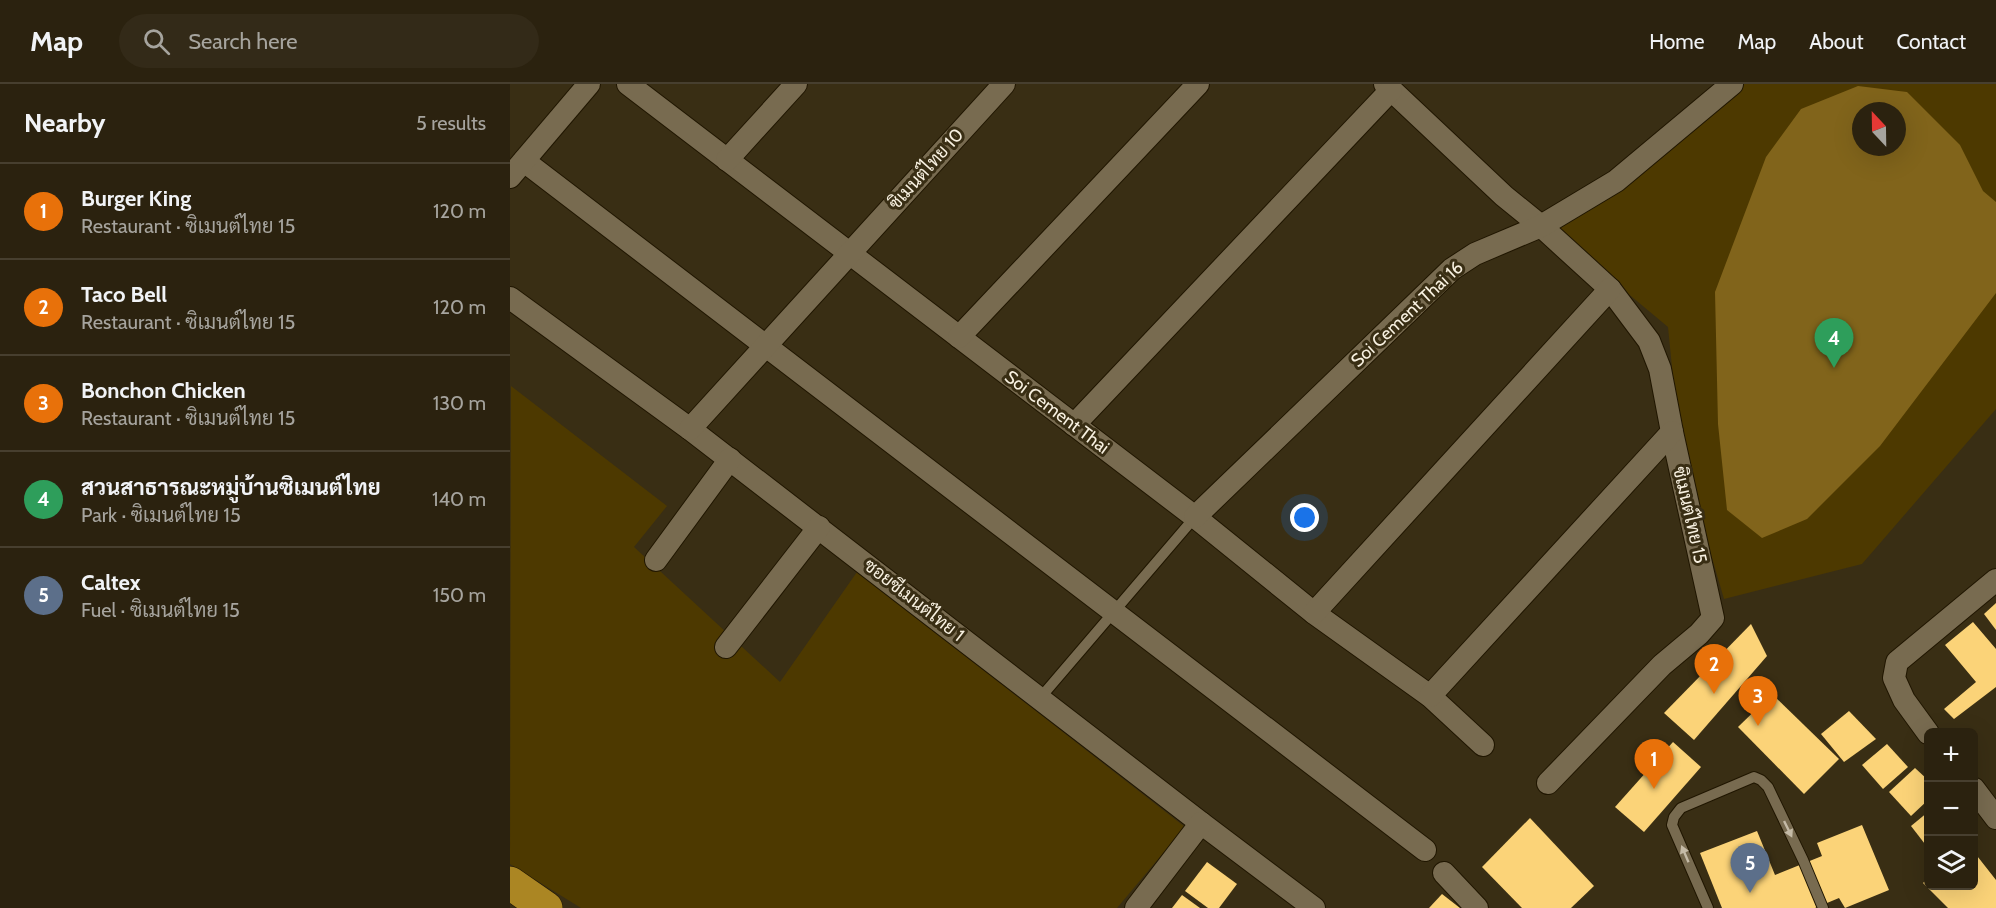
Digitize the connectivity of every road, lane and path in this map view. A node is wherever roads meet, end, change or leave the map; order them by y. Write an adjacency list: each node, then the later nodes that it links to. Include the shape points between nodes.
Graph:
1 (589, 84): 9 (street)
2 (628, 84): 8 (street, Soi Cement Thai)
3 (796, 84): 8 (street)
4 (1004, 84): 11 (street, ซิเมนต์ไทย 10)
5 (1198, 84): 14 (street)
6 (1388, 87): 10 (street, ซิเมนต์ไทย 15); 16 (street)
7 (1719, 88): 10 (street, Soi Cement Thai 16, via 1616,181)
8 (727, 160): 11 (street, Soi Cement Thai)
9 (517, 169): 15 (street)
10 (1540, 226): 12 (street, ซิเมนต์ไทย 15); 20 (street, Soi Cement Thai 16, via 1475,254 1452,269)
11 (849, 254): 14 (street, Soi Cement Thai); 15 (street, ซิเมนต์ไทย 10)
12 (1610, 289): 18 (street, ซิเมนต์ไทย 15, via 1649,341 1660,369); 25 (street)
13 (510, 298): 17 (street, ซอยซีเมนต์ไทย 1)
14 (959, 337): 16 (street, Soi Cement Thai)
15 (767, 345): 17 (street, ซิเมนต์ไทย 10); 24 (street)
16 (1074, 425): 20 (street, Soi Cement Thai)
17 (690, 429): 19 (street, ซอยซีเมนต์ไทย 1)
18 (1672, 432): 27 (street); 31 (street, ซิเมนต์ไทย 15, via 1713,618)
19 (730, 459): 21 (street, ซอยซีเมนต์ไทย 1); 22 (street)
20 (1195, 517): 24 (lane); 25 (street, Soi Cement Thai)
21 (819, 527): 26 (street); 28 (street, ซอยซีเมนต์ไทย 1)
22 (656, 560)
23 (1996, 580): 29 (street, via 1897,662 1894,678 1904,700)
24 (1115, 612): 28 (lane); 35 (street)
25 (1314, 613): 27 (street, Soi Cement Thai)
26 (726, 647)
27 (1430, 696): 30 (street, Soi Cement Thai)
28 (1041, 697): 34 (street, ซอยซีเมนต์ไทย 1)
29 (1925, 728)
30 (1483, 745)
31 (1548, 783)
32 (1984, 791): 33 (street)
33 (1996, 818)
34 (1201, 823): 38 (street, ซอยซีเมนต์ไทย 1); 40 (street)
35 (1425, 850)
36 (1444, 873): 42 (street)
37 (510, 883): 39 (highway)
38 (1289, 900): 41 (street, ซอยซีเมนต์ไทย 1)
39 (546, 908)
40 (1136, 908)
41 (1314, 908)
42 (1477, 908)
43 (1708, 908): 44 (lane, one-way to 44, via 1672,825 1674,817 1681,808 1754,777 1768,787)
44 (1822, 908)

